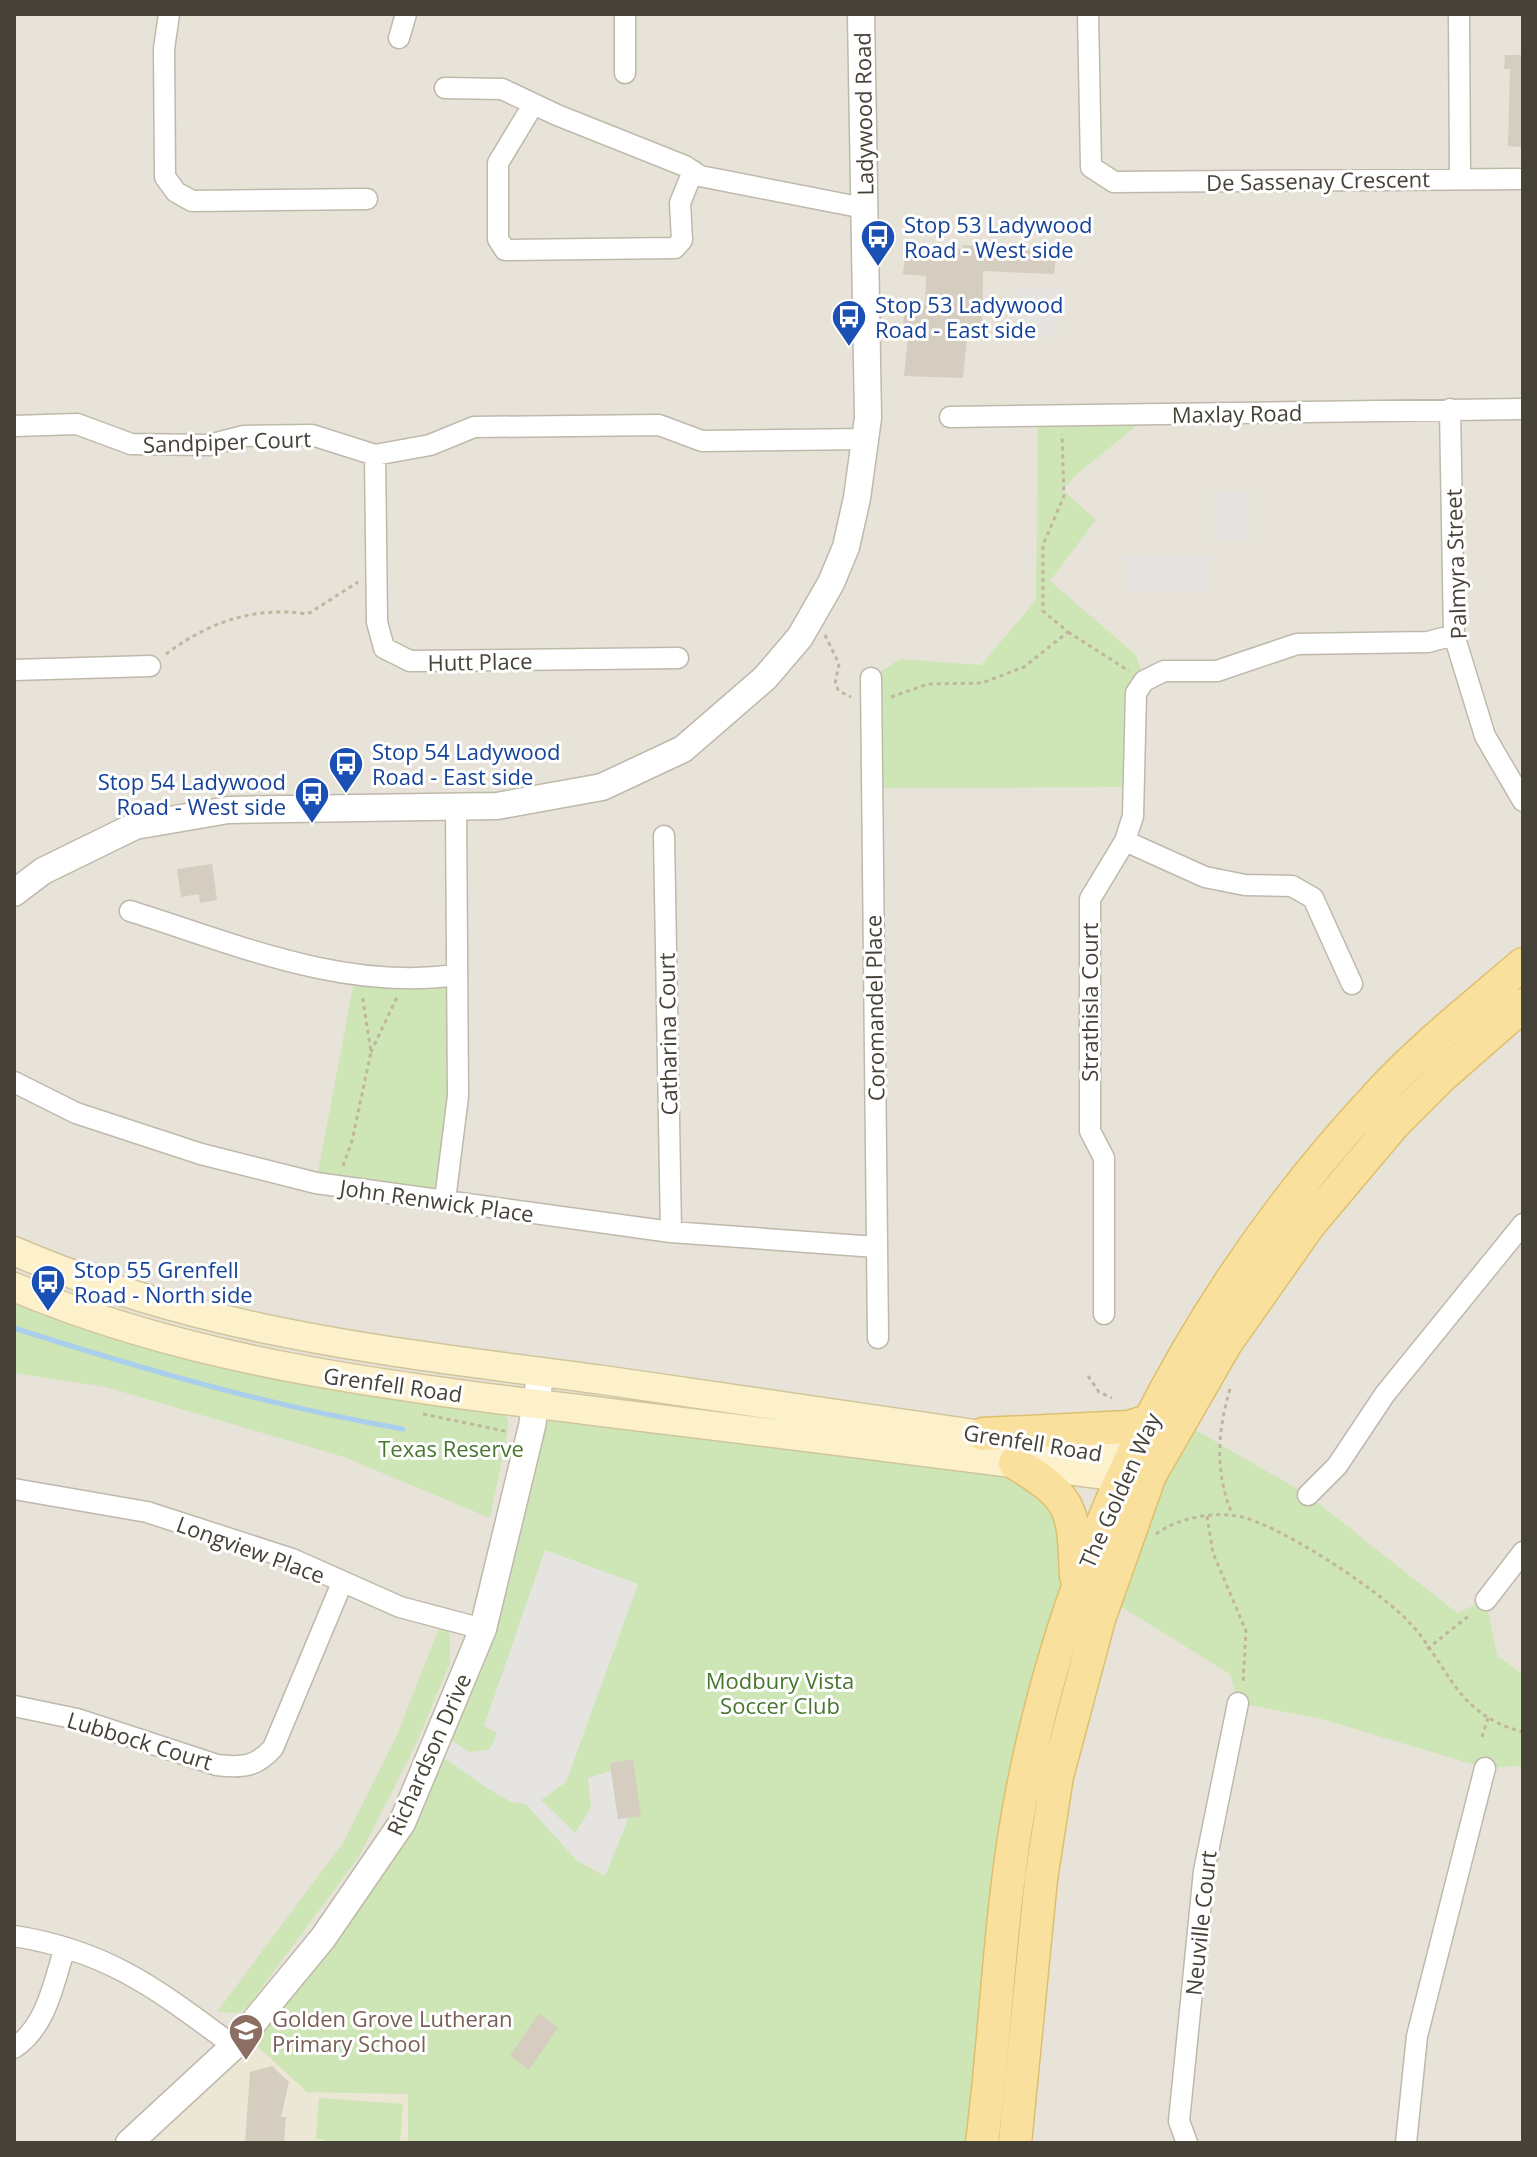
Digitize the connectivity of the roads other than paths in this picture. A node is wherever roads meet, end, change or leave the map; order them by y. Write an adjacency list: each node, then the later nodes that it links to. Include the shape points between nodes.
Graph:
1 (169, 14): 14 (street, via 164,49 165,177 176,192 192,201)
2 (406, 14): 7 (street)
3 (625, 14): 8 (street)
4 (861, 14): 15 (street, Ladywood Road)
5 (1088, 14): 12 (street, De Sassenay Crescent, via 1091,167 1114,182)
6 (1459, 14): 12 (street)
7 (399, 38)
8 (625, 73)
9 (445, 88): 10 (street, via 502,89)
10 (533, 105): 11 (street); 11 (street, via 498,163 498,239 505,250 675,248 682,240 680,203)
11 (693, 171): 15 (street)
12 (1460, 179): 13 (street, De Sassenay Crescent)
13 (1523, 179)
14 (367, 199)
15 (864, 208): 20 (street, Ladywood Road)
16 (1450, 409): 17 (street, Maxlay Road); 18 (street, Maxlay Road); 22 (street, Palmyra Street)
17 (1523, 409)
18 (950, 417)
19 (14, 426): 21 (street, Sandpiper Court, via 77,424 131,444 209,445 244,436 312,435)
20 (865, 439): 21 (street, Sandpiper Court, via 702,441 659,425 474,427 430,445); 28 (street, Ladywood Road, via 846,547 831,583 800,637 765,678 683,749 602,787)
21 (375, 455): 23 (street, Hutt Place, via 377,622 384,648 410,661)
22 (1454, 635): 27 (street, Palmyra Street, via 1485,736); 30 (street, Strathisla Court, via 1428,642 1297,644 1217,671 1164,671 1144,681 1133,714 1136,787)
23 (678, 658)
24 (150, 666): 25 (street)
25 (14, 670)
26 (871, 678): 41 (street, Coromandel Place)
27 (1523, 801)
28 (456, 809): 31 (street, Ladywood Road, via 228,810 135,826 43,871); 34 (street)
29 (664, 836): 40 (street, Catharina Court)
30 (1125, 841): 35 (street, via 1205,877 1292,886 1313,898); 44 (street, Strathisla Court, via 1090,899 1090,1131 1104,1158)
31 (14, 893)
32 (130, 911): 34 (street, via 295,963 355,976)
33 (1523, 964): 48 (main road, The Golden Way, via 1397,1075 1296,1189 1212,1308)
34 (455, 975): 38 (street, via 458,1096)
35 (1352, 984)
36 (1523, 1005): 51 (main road, The Golden Way, via 1394,1124 1319,1213)
37 (14, 1082): 38 (street, John Renwick Place, via 76,1113 201,1154 325,1185)
38 (445, 1200): 40 (street, John Renwick Place)
39 (1523, 1224): 53 (street, via 1385,1394 1337,1466)
40 (671, 1232): 41 (street, John Renwick Place)
41 (876, 1247): 45 (street, Coromandel Place)
42 (14, 1251): 46 (main road, Grenfell Road, via 139,1298 245,1327)
43 (14, 1287): 47 (main road, Grenfell Road, via 143,1333 278,1367)
44 (1104, 1314)
45 (878, 1338)
46 (541, 1372): 47 (street, Richardson Drive); 49 (main road, Grenfell Road)
47 (535, 1404): 50 (main road, Grenfell Road); 58 (street, Richardson Drive)
48 (1148, 1421): 49 (main road, via 1129,1427); 51 (main road, The Golden Way)
49 (983, 1434): 51 (main road, Grenfell Road)
50 (1015, 1463): 51 (main road, Grenfell Road); 56 (main road, via 1066,1502)
51 (1134, 1470): 56 (main road, The Golden Way); 68 (main road, The Golden Way, via 1057,1776 1041,1879)
52 (14, 1489): 55 (street, Longview Place, via 147,1512 292,1559)
53 (1308, 1495)
54 (1523, 1552): 57 (street)
55 (342, 1583): 58 (street, Longview Place, via 400,1607); 60 (street, Lubbock Court, via 273,1748 260,1762 242,1768 217,1765 77,1719)
56 (1076, 1588): 67 (main road, The Golden Way, via 1045,1689 1018,1816)
57 (1486, 1600)
58 (483, 1629): 64 (street, Richardson Drive, via 402,1823 323,1938)
59 (1238, 1703): 69 (street, Neuville Court, via 1204,1871 1179,2121)
60 (14, 1706)
61 (1485, 1768): 70 (street, via 1417,2036)
62 (14, 1936): 63 (street)
63 (65, 1948): 64 (street, via 144,1979); 65 (street, via 43,2016)
64 (234, 2046): 66 (street, Richardson Drive)
65 (14, 2048)
66 (129, 2143)
67 (982, 2143)
68 (1015, 2143)
69 (1187, 2143)
70 (1406, 2143)

